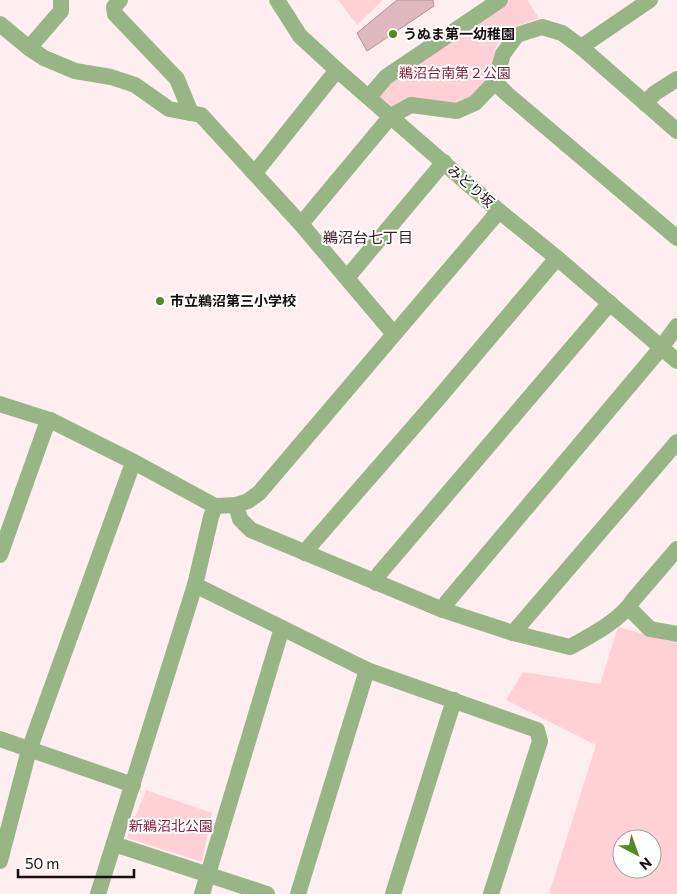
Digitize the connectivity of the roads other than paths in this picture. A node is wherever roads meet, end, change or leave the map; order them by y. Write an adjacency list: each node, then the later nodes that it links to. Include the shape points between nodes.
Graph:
1 (61, 0): 8 (street, via 61,11)
2 (120, 0): 14 (street, via 114,7 115,14 177,79)
3 (277, 0): 9 (street, みどり坂, via 300,36)
4 (500, 0): 12 (street, via 386,77)
5 (650, 0): 7 (street)
6 (0, 24): 8 (street)
7 (581, 47): 11 (street, via 562,33 542,27 517,35 503,54); 13 (street)
8 (29, 48): 14 (street, via 75,71 134,85 170,109)
9 (338, 70): 12 (street, みどり坂); 18 (street, via 258,169)
10 (677, 78): 13 (street)
11 (495, 82): 15 (street, via 475,103 457,111 411,105); 21 (street)
12 (369, 97): 15 (street, みどり坂)
13 (645, 103): 16 (street)
14 (191, 113): 18 (street, via 200,115)
15 (391, 116): 17 (street, みどり坂); 20 (street)
16 (677, 130)
17 (444, 162): 19 (street, みどり坂); 23 (street)
18 (252, 171): 20 (street)
19 (499, 211): 22 (street, みどり坂); 26 (street)
20 (300, 223): 23 (street)
21 (677, 238)
22 (558, 258): 24 (street, みどり坂); 36 (street)
23 (346, 276): 26 (street)
24 (610, 303): 27 (street, みどり坂); 38 (street, via 379,574)
25 (677, 326): 27 (street)
26 (394, 334): 33 (street, via 259,493)
27 (661, 348): 28 (street, みどり坂); 41 (street, via 446,602)
28 (677, 362)
29 (0, 404): 30 (street)
30 (50, 420): 32 (street); 37 (street)
31 (677, 442): 43 (street)
32 (134, 462): 34 (street); 48 (street)
33 (236, 505): 34 (street); 36 (street, via 240,519 251,530)
34 (215, 506): 39 (street)
35 (677, 549): 40 (street)
36 (306, 553): 38 (street)
37 (0, 555)
38 (376, 583): 41 (street)
39 (195, 585): 42 (street); 49 (street)
40 (629, 608): 43 (street, via 570,647); 44 (street, via 650,629)
41 (443, 610): 43 (street)
42 (282, 628): 45 (street); 52 (street)
43 (513, 633)
44 (677, 634)
45 (367, 670): 46 (street); 56 (street)
46 (454, 700): 57 (street); 58 (street, via 537,730 540,741)
47 (0, 739): 48 (street)
48 (29, 750): 49 (street); 51 (street)
49 (133, 785): 50 (street)
50 (114, 844): 52 (street); 53 (street)
51 (0, 861)
52 (208, 875): 54 (street); 55 (street)
53 (98, 894)
54 (202, 894)
55 (267, 894)
56 (298, 894)
57 (393, 894)
58 (491, 894)

